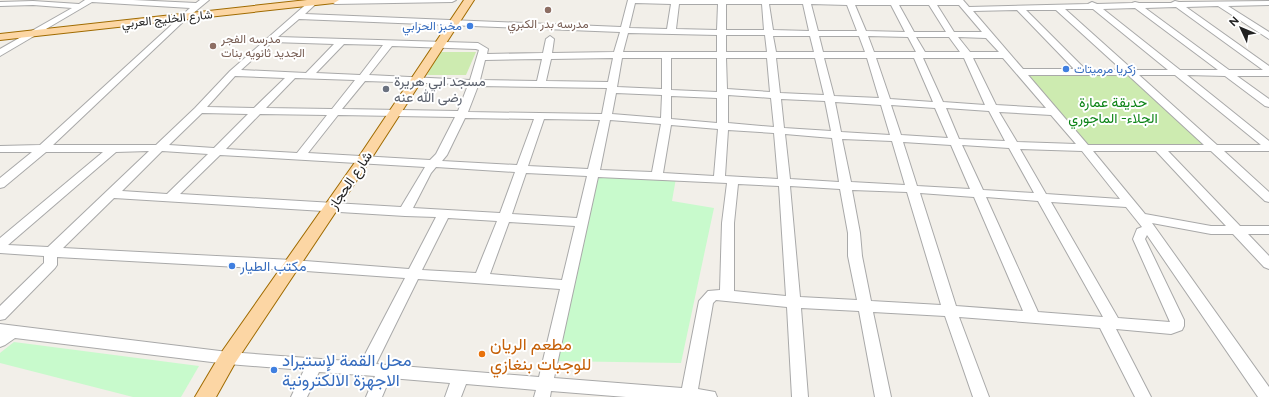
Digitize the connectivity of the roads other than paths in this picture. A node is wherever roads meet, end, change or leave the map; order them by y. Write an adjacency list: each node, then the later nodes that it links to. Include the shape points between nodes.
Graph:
1 (91, 0): 21 (street); 24 (street)
2 (452, 0): 9 (street)
3 (470, 0): 30 (main road, شارع الحجاز)
4 (632, 0): 10 (street); 31 (street)
5 (1004, 0): 26 (street)
6 (1045, 0): 27 (street)
7 (2, 1): 24 (street)
8 (315, 1): 9 (main road, شارع الخليج العربي); 28 (street); 29 (main road, شارع الخليج العربي)
9 (334, 1)
10 (676, 1): 11 (street); 32 (street)
11 (722, 1): 12 (street); 33 (street)
12 (766, 1): 13 (street); 34 (street)
13 (806, 1): 14 (street); 35 (street)
14 (850, 1): 15 (street); 36 (street)
15 (892, 1): 16 (street); 38 (street)
16 (931, 1): 23 (street); 39 (street)
17 (1133, 2): 18 (street); 22 (street); 64 (street)
18 (1174, 2): 19 (street); 60 (street)
19 (1216, 2): 20 (street); 41 (street)
20 (1262, 2): 25 (street)
21 (202, 3): 29 (street)
22 (1091, 3): 27 (street); 66 (street)
23 (962, 4): 26 (street); 40 (street)
24 (80, 6): 37 (street)
25 (1269, 7)
26 (1016, 8): 27 (street); 62 (street)
27 (1056, 8): 63 (street)
28 (297, 16): 30 (street); 44 (street)
29 (183, 17): 37 (main road, شارع الخليج العربي); 104 (street)
30 (455, 23): 31 (street); 47 (main road, شارع الحجاز)
31 (624, 31): 32 (street); 50 (street)
32 (671, 32): 33 (street)
33 (722, 33): 34 (street); 57 (street)
34 (770, 33): 35 (street); 58 (street)
35 (815, 33): 36 (street); 51 (street)
36 (863, 33): 38 (street); 52 (street)
37 (32, 34): 42 (main road, شارع الخليج العربي); 48 (street)
38 (910, 34): 39 (street); 53 (street)
39 (951, 34): 40 (street); 54 (street)
40 (987, 35): 49 (street)
41 (1269, 36)
42 (0, 37)
43 (550, 38): 55 (street)
44 (270, 39): 45 (street); 65 (street)
45 (341, 42): 46 (street); 68 (street)
46 (389, 44): 47 (street); 69 (street)
47 (439, 45): 59 (street, via 478,46 484,49); 70 (main road, شارع الحجاز)
48 (0, 53)
49 (1004, 54): 54 (street); 61 (street)
50 (618, 55): 55 (street); 56 (street); 73 (street)
51 (820, 55): 52 (street); 58 (street); 77 (street)
52 (871, 55): 53 (street); 78 (street)
53 (920, 55): 54 (street); 80 (street)
54 (967, 55): 81 (street)
55 (546, 56): 59 (street); 72 (street)
56 (667, 56): 57 (street); 74 (street)
57 (721, 56): 58 (street); 75 (street)
58 (772, 56): 76 (street)
59 (483, 57): 71 (street)
60 (1269, 71): 64 (street)
61 (1021, 72): 62 (street); 84 (street)
62 (1082, 72): 63 (street)
63 (1132, 72): 66 (street); 102 (street)
64 (1227, 72): 66 (street); 79 (street)
65 (233, 73): 67 (street); 82 (street)
66 (1178, 73): 98 (street)
67 (293, 76): 68 (street); 83 (street)
68 (308, 76): 69 (street)
69 (361, 78): 70 (street); 85 (street)
70 (414, 80): 71 (street); 86 (main road, شارع الحجاز)
71 (474, 83): 72 (street); 87 (street)
72 (541, 84): 73 (street)
73 (612, 87): 74 (street); 89 (street)
74 (666, 92): 75 (street); 90 (street)
75 (723, 94): 76 (street); 91 (street)
76 (776, 96): 77 (street); 92 (street)
77 (830, 99): 78 (street); 93 (street)
78 (885, 102): 80 (street); 94 (street)
79 (1269, 104)
80 (940, 106): 81 (street); 95 (street)
81 (992, 108): 84 (street); 96 (street)
82 (199, 110): 83 (street); 100 (street)
83 (257, 111): 85 (street); 105 (street)
84 (1054, 112): 101 (street)
85 (334, 113): 86 (street); 106 (street)
86 (393, 115): 87 (street); 107 (main road, شارع الحجاز)
87 (461, 116): 88 (street); 108 (street, via 441,155)
88 (540, 116): 89 (street); 109 (street)
89 (606, 117): 90 (street); 110 (street)
90 (666, 123): 91 (street); 111 (street)
91 (723, 126): 92 (street); 112 (street)
92 (779, 130): 93 (street); 114 (street)
93 (836, 135): 94 (street); 116 (street)
94 (897, 138): 95 (street); 117 (street)
95 (957, 142): 96 (street); 119 (street)
96 (1013, 145): 101 (street); 121 (street)
97 (1158, 147): 101 (street); 102 (street); 131 (street)
98 (1269, 147): 102 (street)
99 (114, 148): 100 (street); 104 (street); 133 (street)
100 (159, 148): 105 (street); 118 (street)
101 (1085, 148): 123 (street)
102 (1215, 148): 122 (street)
103 (0, 149): 104 (street)
104 (43, 149): 115 (street)
105 (217, 151): 106 (street); 120 (street)
106 (300, 156): 107 (street)
107 (364, 159): 108 (street); 124 (main road, شارع الحجاز)
108 (434, 163): 109 (street); 125 (street, via 426,172)
109 (521, 169): 110 (street); 128 (street)
110 (593, 173): 111 (street); 129 (street)
111 (657, 177): 112 (street)
112 (719, 180): 113 (street)
113 (733, 181): 114 (street); 141 (street, via 730,197)
114 (783, 183): 116 (street); 142 (street)
115 (0, 184)
116 (845, 187): 117 (street); 143 (street)
117 (913, 189): 119 (street); 144 (street)
118 (110, 194): 120 (street); 135 (street)
119 (980, 195): 121 (street); 146 (street)
120 (170, 198): 124 (street)
121 (1043, 198): 123 (street); 147 (street)
122 (1269, 198)
123 (1130, 203): 127 (street)
124 (331, 208): 125 (street); 137 (main road, شارع الحجاز)
125 (405, 212): 126 (street)
126 (444, 214): 128 (street); 138 (street)
127 (1141, 217): 130 (street); 131 (street, via 1196,228)
128 (504, 218): 129 (street); 139 (street)
129 (582, 222): 140 (street)
130 (1150, 229): 147 (street, via 1141,232 1139,239 1178,326 1171,328); 167 (street)
131 (1239, 230): 132 (street); 136 (street)
132 (1269, 230)
133 (0, 245)
134 (0, 249): 135 (street)
135 (50, 253): 137 (street); 145 (street, via 50,265)
136 (1269, 264)
137 (292, 266): 138 (street); 150 (main road, شارع الحجاز)
138 (414, 274): 139 (street); 152 (street)
139 (481, 279): 140 (street)
140 (568, 285): 155 (street)
141 (727, 295): 142 (street); 157 (street, via 713,295 706,301)
142 (794, 302): 143 (street); 163 (street)
143 (865, 306): 144 (street); 164 (street)
144 (950, 311): 146 (street); 165 (street)
145 (0, 314)
146 (1033, 318): 147 (street)
147 (1110, 323): 166 (street)
148 (6, 331): 149 (street); 150 (street)
149 (0, 341)
150 (228, 358): 151 (street); 158 (main road, شارع الحجاز)
151 (315, 365): 152 (street); 159 (street)
152 (365, 369): 153 (street)
153 (385, 371): 154 (street); 160 (street)
154 (460, 377): 155 (street); 161 (street)
155 (543, 390): 156 (street)
156 (660, 395): 157 (street)
157 (689, 395): 162 (street)
158 (205, 397)
159 (299, 397)
160 (374, 397)
161 (453, 397)
162 (709, 397)
163 (800, 397)
164 (883, 397)
165 (981, 397)
166 (1143, 397)
167 (1267, 397)

